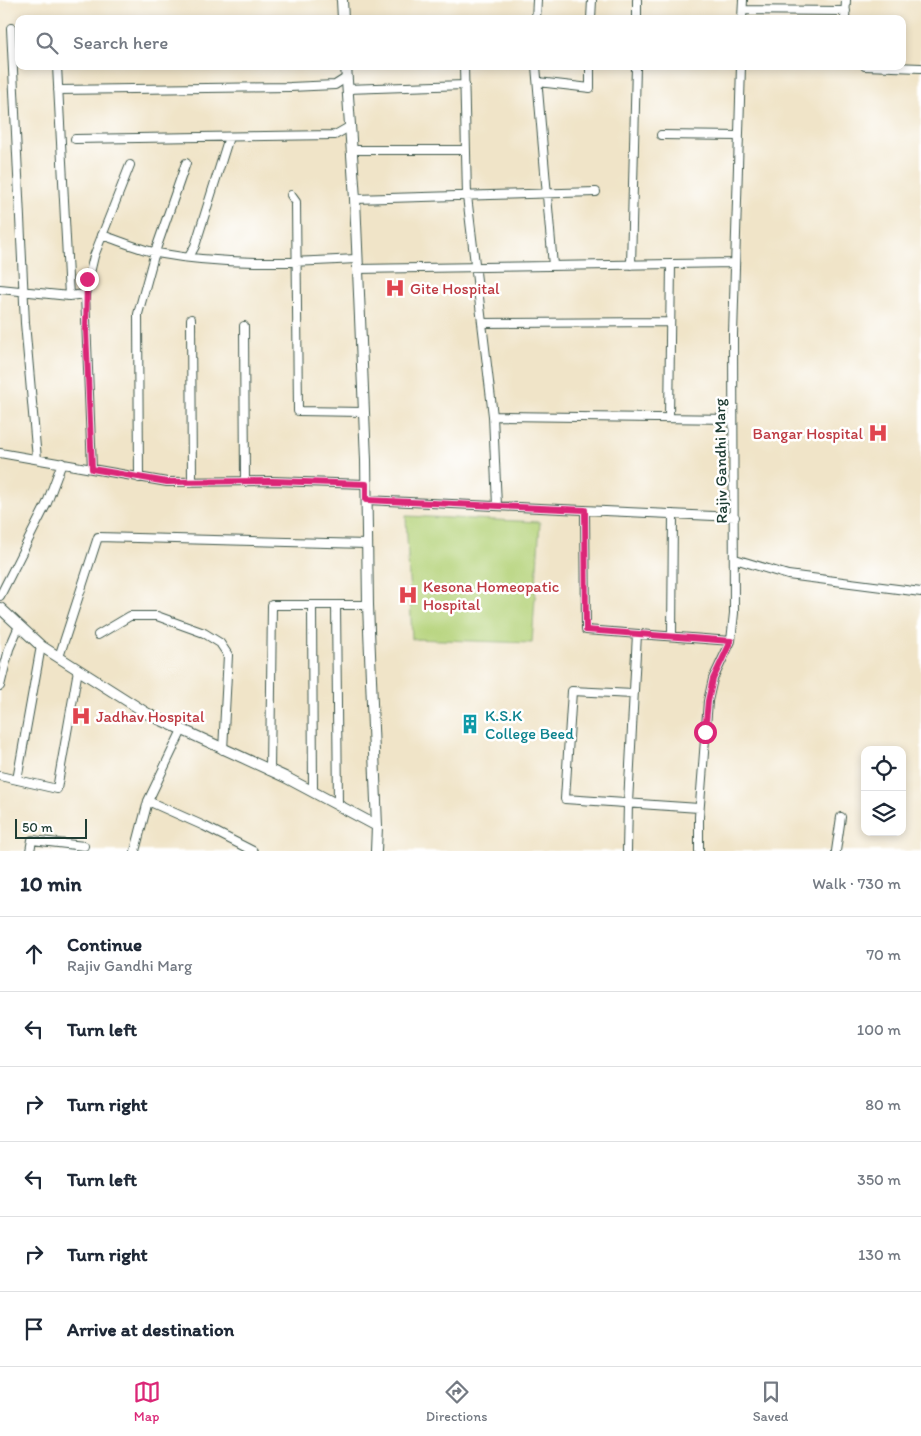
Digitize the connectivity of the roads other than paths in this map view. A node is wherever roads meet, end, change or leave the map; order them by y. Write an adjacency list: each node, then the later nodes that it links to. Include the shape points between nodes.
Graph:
1 (342, 0): 8 (street)
2 (537, 0): 9 (street)
3 (592, 0): 10 (street)
4 (637, 0): 11 (street)
5 (743, 0): 7 (street)
6 (846, 0): 12 (street)
7 (743, 14): 12 (street)
8 (343, 15)
9 (536, 15)
10 (592, 15)
11 (637, 15)
12 (846, 15)
13 (10, 28): 52 (street)
14 (906, 67): 15 (street)
15 (921, 68)
16 (57, 70): 26 (street)
17 (346, 70): 24 (street)
18 (464, 70): 25 (street)
19 (536, 70): 23 (street)
20 (590, 70): 23 (street, via 590,88)
21 (636, 70): 48 (street)
22 (741, 70): 29 (street, Rajiv Gandhi Marg)
23 (538, 82): 37 (street)
24 (347, 84): 25 (street); 26 (street); 27 (street)
25 (465, 85): 33 (street)
26 (58, 90): 54 (street)
27 (349, 127): 30 (street, via 335,135); 32 (street)
28 (661, 135): 29 (street)
29 (738, 136): 45 (street, Rajiv Gandhi Marg)
30 (229, 137): 31 (street); 43 (street, via 195,246)
31 (75, 139)
32 (351, 150): 33 (street); 40 (street)
33 (466, 150): 39 (street)
34 (186, 163): 42 (street)
35 (130, 165): 41 (street)
36 (596, 192): 37 (street)
37 (547, 194): 39 (street); 49 (street)
38 (291, 195): 44 (street, via 296,202)
39 (467, 196): 40 (street); 50 (street)
40 (355, 199): 46 (street)
41 (102, 235): 42 (street); 53 (street)
42 (155, 252): 43 (street); 67 (street, via 136,329)
43 (188, 257): 44 (street)
44 (296, 262): 46 (street); 59 (street, via 298,411)
45 (734, 263): 47 (street); 62 (street, Rajiv Gandhi Marg)
46 (357, 264): 50 (street); 59 (street)
47 (671, 264): 48 (street); 56 (street)
48 (631, 265): 49 (street)
49 (553, 266): 50 (street)
50 (474, 267): 57 (street)
51 (0, 289): 52 (street)
52 (24, 292): 54 (street); 64 (street)
53 (85, 294): 54 (street); 66 (street)
54 (69, 296)
55 (191, 319): 68 (street)
56 (670, 322): 57 (street); 61 (street)
57 (482, 323): 60 (street)
58 (244, 326): 69 (street)
59 (363, 412): 70 (street)
60 (493, 416): 61 (street); 72 (street)
61 (669, 418): 62 (street)
62 (733, 419): 75 (street, Rajiv Gandhi Marg)
63 (0, 453): 64 (street)
64 (37, 460): 65 (street)
65 (62, 463): 66 (street); 79 (street, via 47,503)
66 (92, 469): 67 (street)
67 (139, 478): 68 (street)
68 (192, 482): 69 (street)
69 (244, 482): 70 (street)
70 (366, 484): 71 (street)
71 (366, 500): 72 (street); 76 (street)
72 (497, 506): 73 (street)
73 (585, 510): 74 (street); 85 (street, via 586,630)
74 (673, 514): 75 (street); 87 (street)
75 (735, 517): 77 (street, Rajiv Gandhi Marg)
76 (367, 544): 82 (street); 90 (street, via 98,537)
77 (735, 559): 78 (street, via 788,575); 88 (street, Rajiv Gandhi Marg)
78 (921, 592)
79 (0, 596)
80 (312, 605): 81 (street); 96 (street, via 272,605); 99 (street)
81 (336, 605): 82 (street); 102 (street)
82 (368, 605): 105 (street)
83 (0, 608): 84 (street)
84 (18, 626): 89 (street); 92 (street)
85 (637, 634): 87 (street); 93 (street)
86 (98, 635): 95 (street, via 130,616 157,616 204,633 220,643 228,655)
87 (672, 636): 88 (street)
88 (731, 641): 103 (street, Rajiv Gandhi Marg, via 713,679 708,701)
89 (41, 646): 90 (street); 98 (street)
90 (59, 658): 91 (street)
91 (78, 670): 94 (street, via 148,714); 98 (street, via 57,789)
92 (0, 686)
93 (633, 694): 101 (street); 101 (street, via 572,691 565,799)
94 (182, 730): 95 (street); 100 (street)
95 (222, 750): 96 (street)
96 (270, 771): 99 (street)
97 (0, 776): 98 (street)
98 (17, 780)
99 (313, 792): 102 (street)
100 (148, 801): 108 (street); 109 (street)
101 (628, 804): 103 (street); 111 (street)
102 (338, 805): 105 (street)
103 (700, 808): 112 (street, Rajiv Gandhi Marg)
104 (841, 817): 113 (street)
105 (377, 826): 110 (street)
106 (84, 846): 107 (street, via 32,840)
107 (30, 851)
108 (135, 851)
109 (253, 851)
110 (376, 851)
111 (627, 851)
112 (699, 851)
113 (836, 851)

